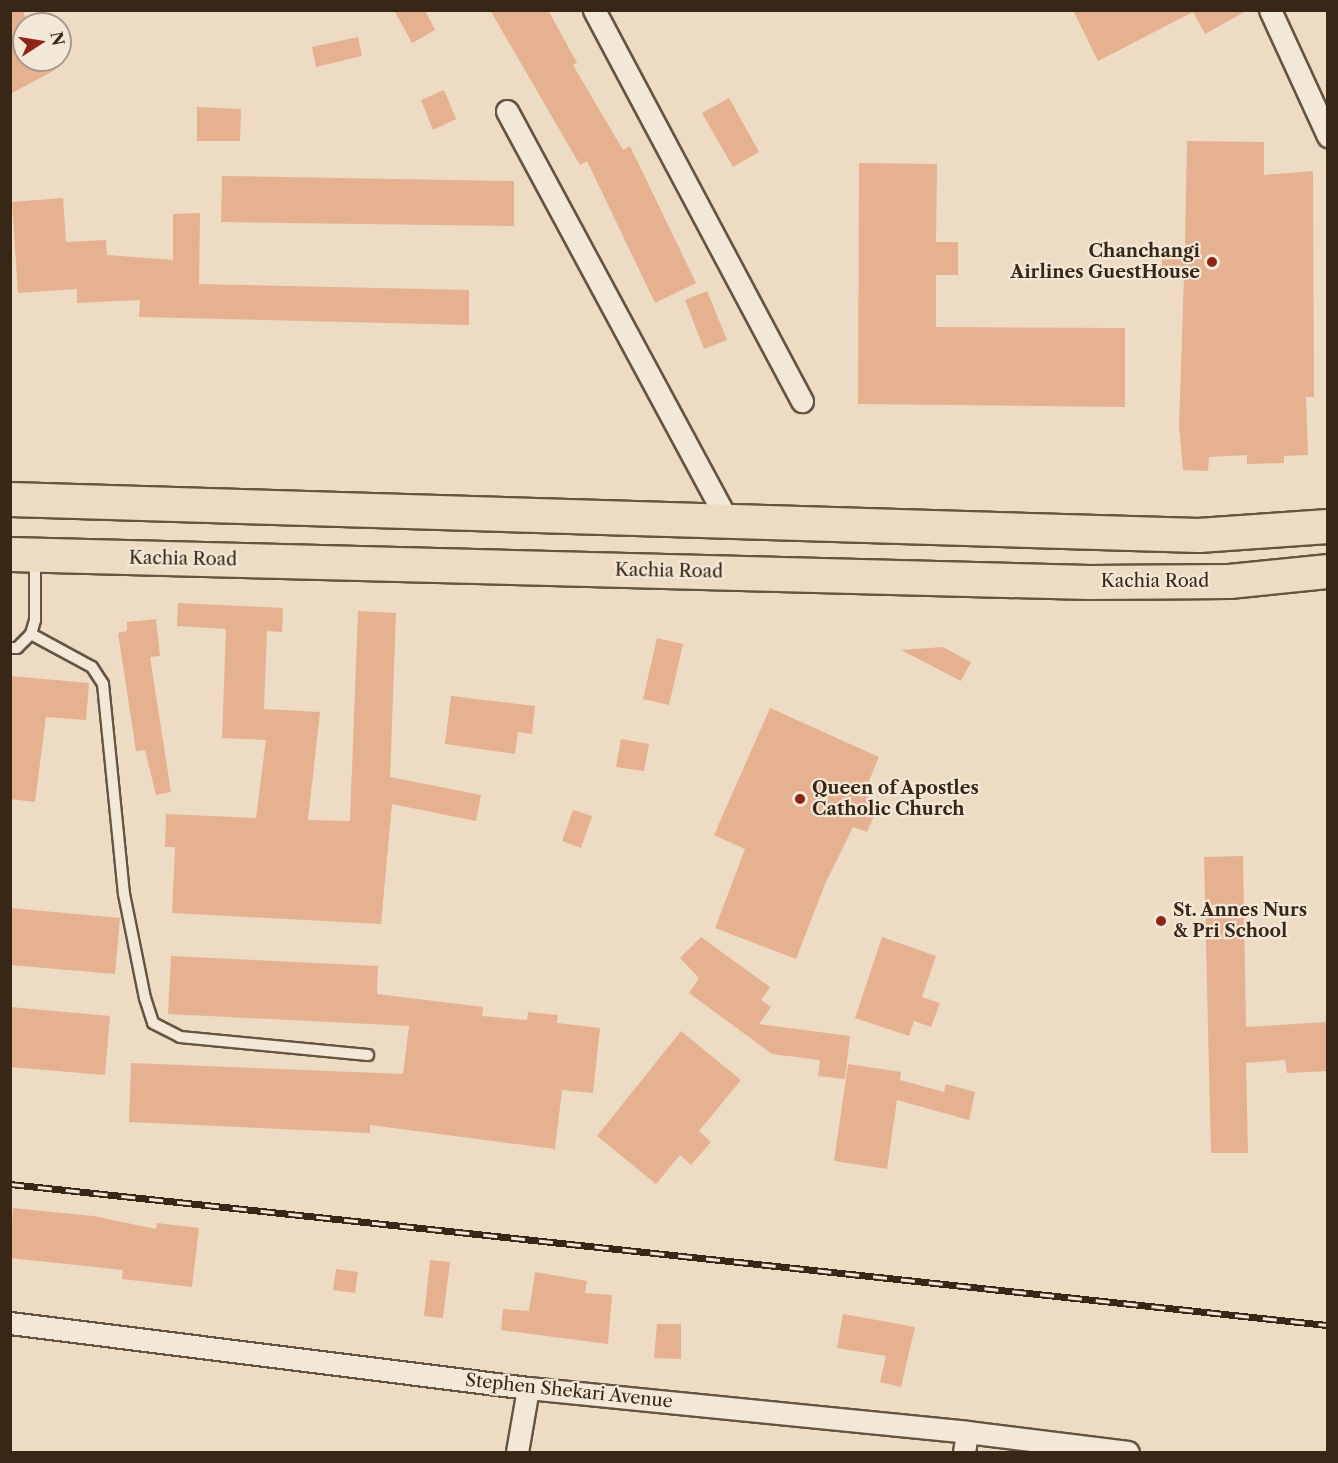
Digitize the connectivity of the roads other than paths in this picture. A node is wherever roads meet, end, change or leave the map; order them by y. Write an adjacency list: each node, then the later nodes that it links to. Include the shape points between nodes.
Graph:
1 (594, 10): 5 (street)
2 (1270, 10): 4 (street)
3 (507, 111): 7 (street)
4 (1328, 136)
5 (802, 401)
6 (10, 499): 7 (main road)
7 (729, 524): 8 (main road, via 1198,535)
8 (1328, 526)
9 (23, 554): 10 (main road, Kachia Road, via 1089,582 1229,581); 11 (lane, via 35,620)
10 (1328, 571)
11 (31, 634): 12 (lane, via 17,648); 13 (lane, via 92,667 103,684 124,894 153,1023 180,1037)
12 (10, 648)
13 (368, 1055)
14 (10, 1323): 15 (street, Stephen Shekari Avenue)
15 (528, 1388): 16 (street, Stephen Shekari Avenue); 17 (street)
16 (965, 1442): 18 (street, Stephen Shekari Avenue)
17 (517, 1452)
18 (1128, 1452)

